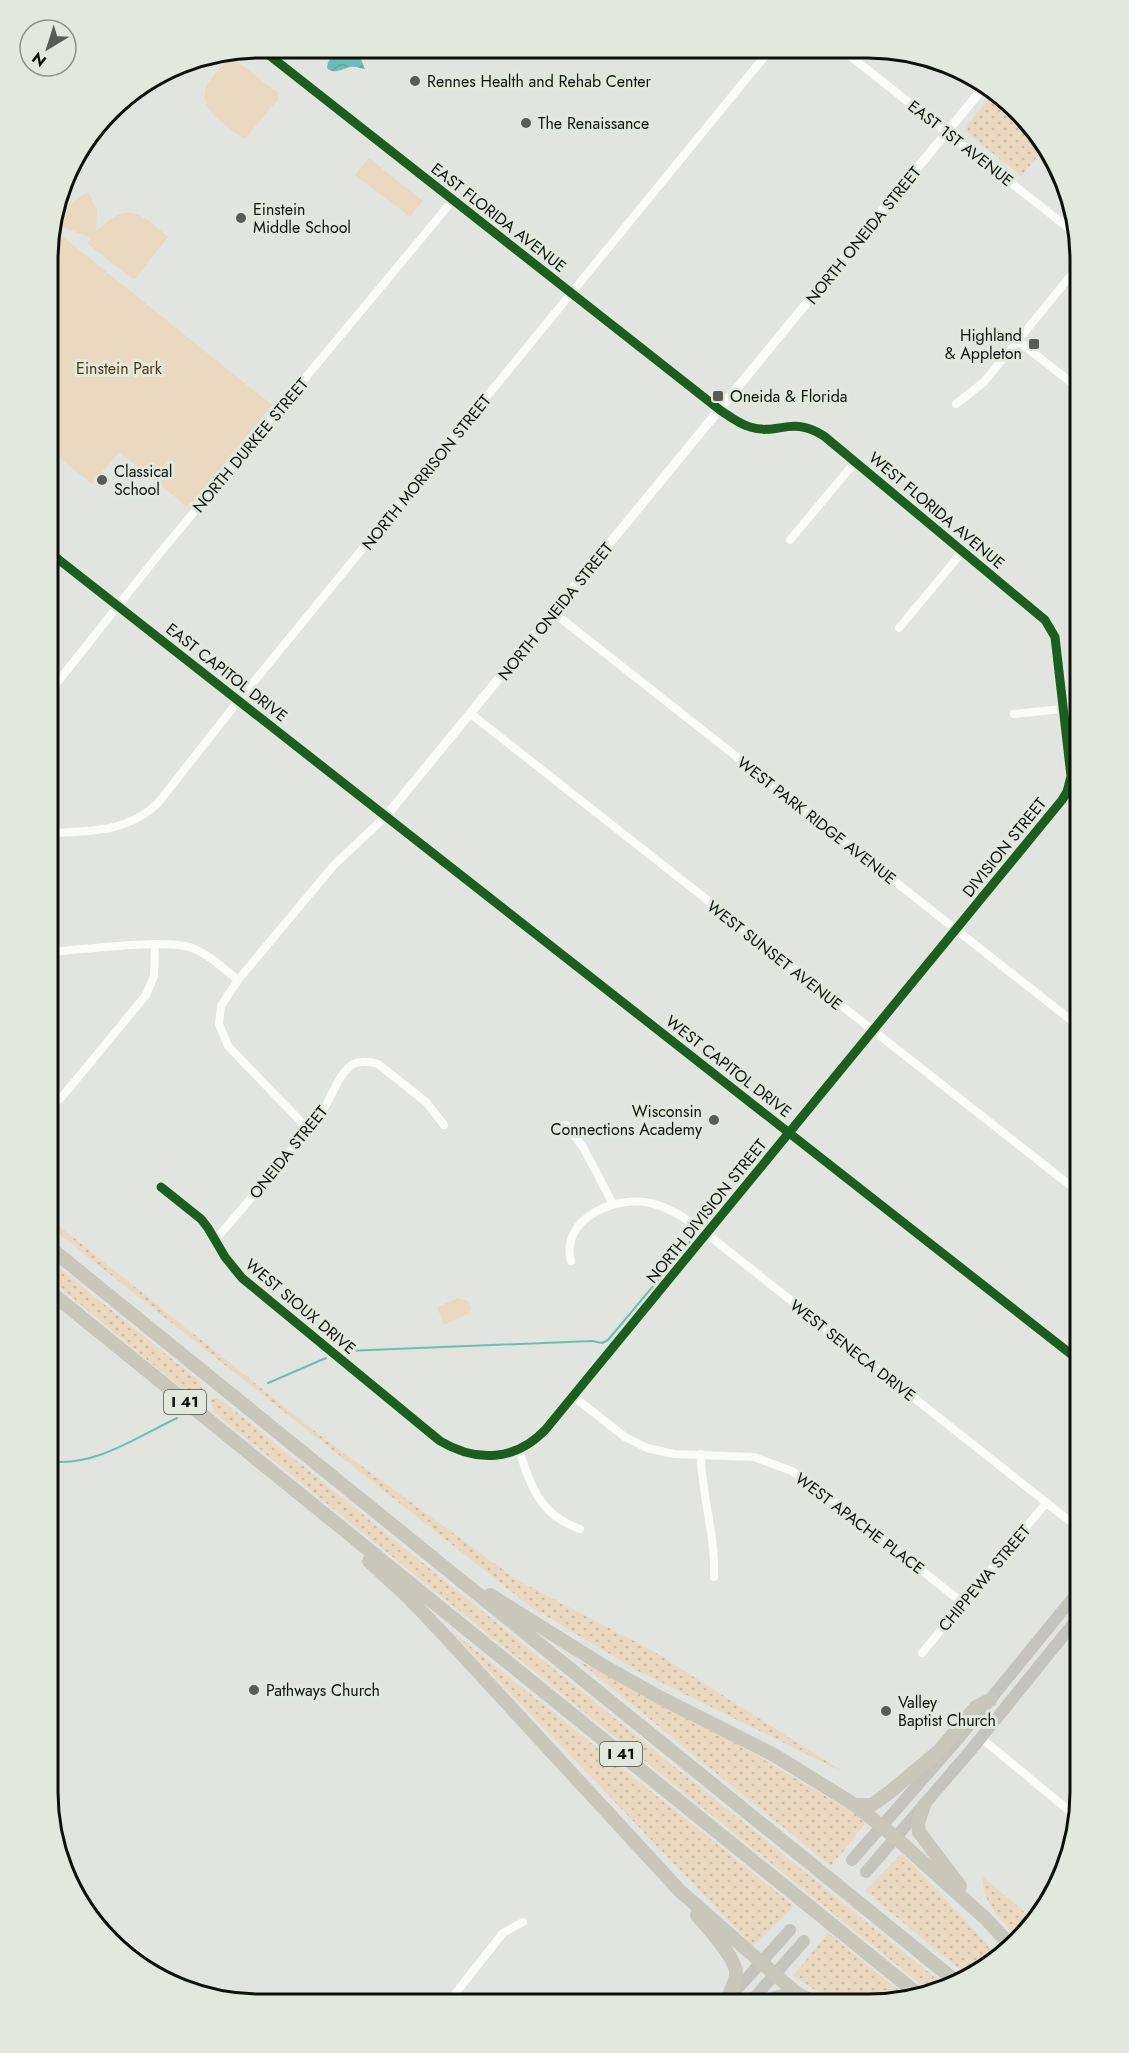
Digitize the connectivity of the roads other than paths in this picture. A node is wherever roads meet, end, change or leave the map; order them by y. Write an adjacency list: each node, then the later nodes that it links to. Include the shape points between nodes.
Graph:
1 (763, 58): 9 (street, NORTH MORRISON STREET)
2 (853, 58): 5 (street, EAST 1ST AVENUE)
3 (274, 59): 6 (street, EAST FLORIDA AVENUE)
4 (980, 92): 5 (street, NORTH ONEIDA STREET)
5 (946, 132): 7 (street, EAST 1ST AVENUE); 13 (street, NORTH ONEIDA STREET)
6 (453, 200): 9 (street, EAST FLORIDA AVENUE); 18 (street, NORTH DURKEE STREET)
7 (1068, 228)
8 (1070, 277): 10 (street)
9 (572, 294): 13 (street, EAST FLORIDA AVENUE); 22 (street, NORTH MORRISON STREET)
10 (1018, 341): 11 (street); 12 (street, via 984,382)
11 (1070, 381)
12 (956, 404)
13 (720, 410): 14 (street, WEST FLORIDA AVENUE, via 749,427 793,425 815,430); 19 (street, NORTH ONEIDA STREET)
14 (855, 462): 15 (street); 16 (street, WEST FLORIDA AVENUE)
15 (790, 540)
16 (963, 551): 20 (street); 23 (street, WEST FLORIDA AVENUE, via 1050,627 1055,637)
17 (58, 559): 18 (street, EAST CAPITOL DRIVE)
18 (118, 605): 21 (street, NORTH DURKEE STREET); 22 (street, EAST CAPITOL DRIVE)
19 (554, 613): 24 (street, NORTH ONEIDA STREET); 30 (street, WEST PARK RIDGE AVENUE)
20 (899, 628)
21 (58, 682)
22 (239, 700): 28 (street, EAST CAPITOL DRIVE); 29 (street, NORTH MORRISON STREET, via 148,813 120,826)
23 (1064, 709): 25 (street); 26 (street, DIVISION STREET)
24 (471, 714): 28 (street, NORTH ONEIDA STREET); 35 (street, WEST SUNSET AVENUE)
25 (1014, 714)
26 (1070, 756)
27 (1070, 780): 30 (street, DIVISION STREET, via 1067,792)
28 (386, 816): 33 (street, NORTH ONEIDA STREET, via 334,865); 40 (street, WEST CAPITOL DRIVE)
29 (58, 832)
30 (956, 930): 34 (street, WEST PARK RIDGE AVENUE); 35 (street, NORTH DIVISION STREET)
31 (155, 944): 32 (street); 33 (street, via 192,948); 36 (street, via 154,976 146,995)
32 (58, 951)
33 (238, 980): 39 (street, NORTH ONEIDA STREET, via 221,1006 222,1035)
34 (1070, 1019)
35 (872, 1031): 40 (street, NORTH DIVISION STREET); 41 (street, WEST SUNSET AVENUE)
36 (58, 1100)
37 (444, 1125): 39 (street, ONEIDA STREET, via 426,1102 369,1061 349,1067)
38 (567, 1125): 43 (street)
39 (308, 1129): 45 (street, ONEIDA STREET)
40 (789, 1132): 44 (street, NORTH DIVISION STREET); 49 (street, WEST CAPITOL DRIVE)
41 (1070, 1185)
42 (160, 1187): 45 (street, WEST SIOUX DRIVE, via 201,1219)
43 (613, 1204): 44 (street, WEST SENECA DRIVE, via 659,1206); 47 (street, via 589,1216 574,1231 569,1240)
44 (707, 1234): 50 (street, NORTH DIVISION STREET); 53 (street, WEST SENECA DRIVE)
45 (216, 1239): 51 (street, WEST SIOUX DRIVE, via 243,1278 440,1440 471,1455)
46 (58, 1254): 57 (highway, I 41)
47 (571, 1261)
48 (58, 1299): 54 (highway, I 41)
49 (1070, 1353)
50 (574, 1397): 51 (street, NORTH DIVISION STREET, via 538,1438); 52 (street, WEST APACHE PLACE, via 625,1437 647,1448)
51 (519, 1450): 56 (street, via 540,1500 559,1520)
52 (701, 1454): 58 (street); 60 (street, WEST APACHE PLACE, via 754,1457 792,1471)
53 (1046, 1503): 55 (street, WEST SENECA DRIVE); 60 (street, CHIPPEWA STREET)
54 (322, 1512): 72 (highway, via 343,1538 446,1637); 81 (highway, I 41)
55 (1070, 1522)
56 (580, 1529)
57 (440, 1565): 65 (highway, via 464,1573 501,1602 602,1665 788,1763); 80 (highway, I 41)
58 (714, 1576)
59 (1070, 1602): 63 (main road)
60 (963, 1603): 62 (street, CHIPPEWA STREET)
61 (1070, 1628): 64 (main road)
62 (922, 1653)
63 (990, 1700): 65 (highway, via 976,1707 940,1750 890,1792 872,1805); 68 (main road)
64 (981, 1738): 66 (main road); 67 (street)
65 (855, 1805): 68 (highway)
66 (924, 1805): 69 (main road); 73 (highway, via 918,1823 920,1834)
67 (1069, 1811)
68 (882, 1827): 69 (highway); 70 (main road)
69 (895, 1837): 71 (main road); 73 (highway)
70 (852, 1860)
71 (866, 1872)
72 (680, 1891): 78 (highway); 84 (highway, via 735,1966 736,1977)
73 (986, 1919): 76 (highway)
74 (523, 1922): 83 (street, via 503,1933)
75 (790, 1930): 78 (main road)
76 (1006, 1940)
77 (804, 1941): 79 (main road)
78 (760, 1963): 79 (highway); 85 (main road)
79 (775, 1975): 82 (highway); 86 (main road)
80 (951, 1977)
81 (912, 1990)
82 (795, 1992): 87 (highway); 88 (highway)
83 (455, 1994)
84 (729, 1994)
85 (733, 1994)
86 (758, 1994)
87 (789, 1994)
88 (799, 1994)

